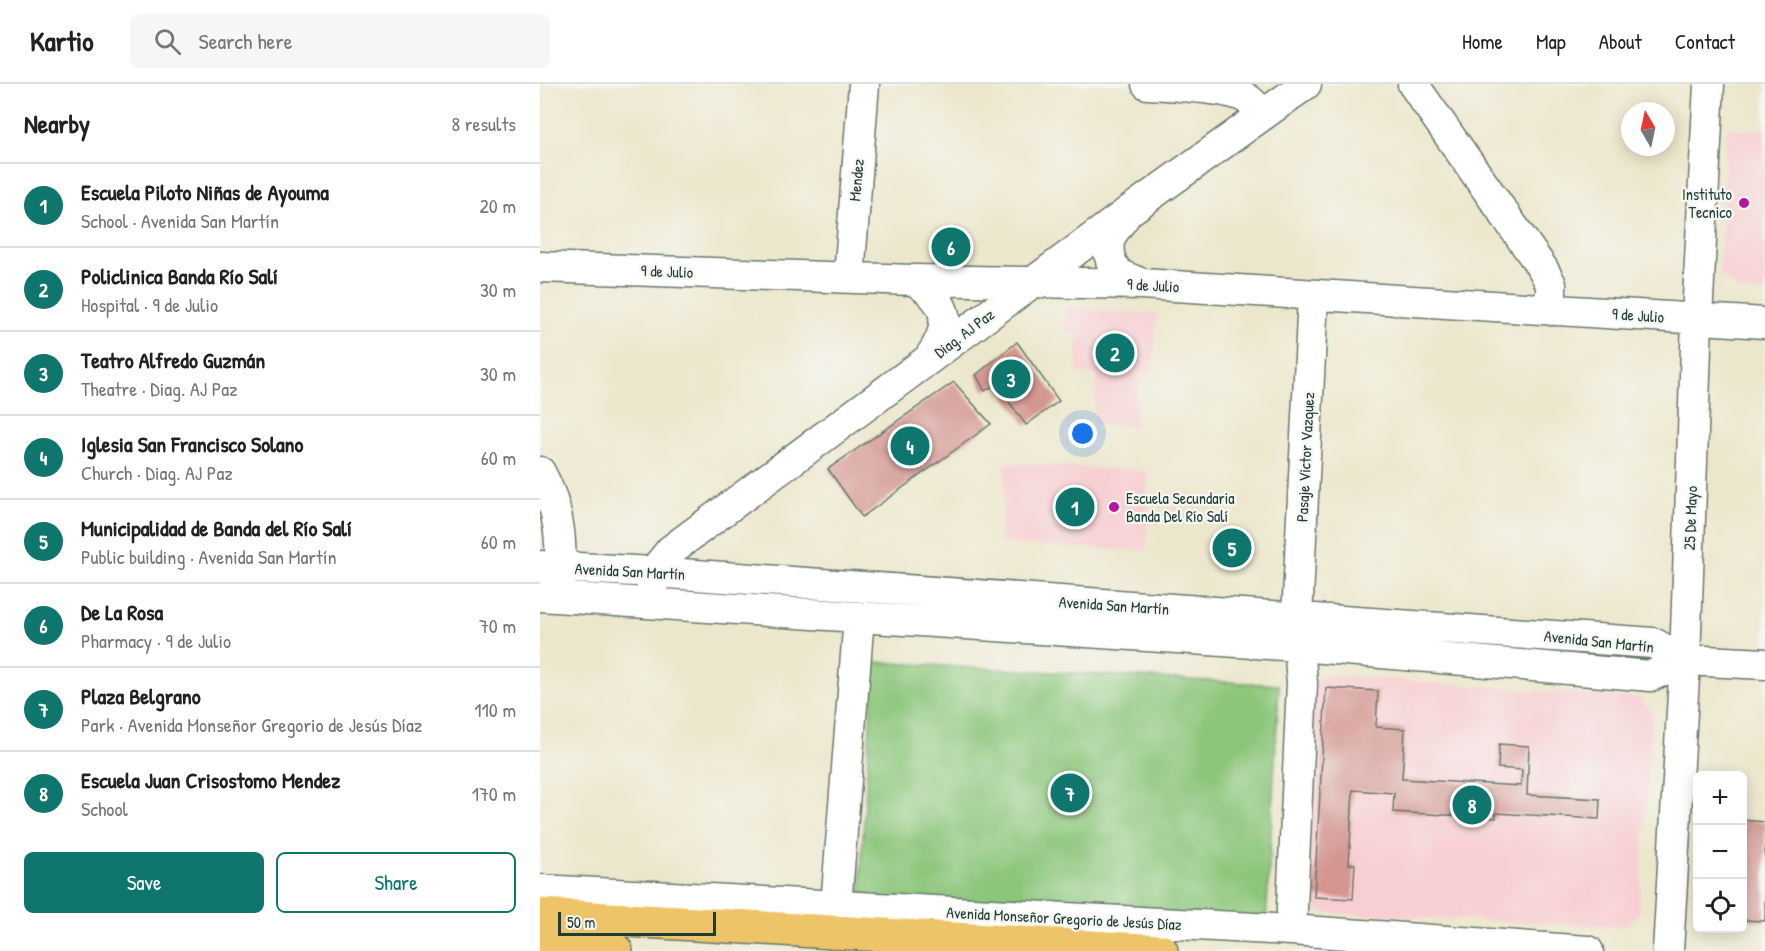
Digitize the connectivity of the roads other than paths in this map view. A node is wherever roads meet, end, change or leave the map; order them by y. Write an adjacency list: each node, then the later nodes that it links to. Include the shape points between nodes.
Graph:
1 (864, 84): 10 (street, Mendez)
2 (1147, 84): 6 (street)
3 (1306, 84): 7 (street, Diag. AJ Paz)
4 (1413, 84): 15 (street, via 1543,269 1551,284)
5 (1709, 84): 16 (street, 25 De Mayo)
6 (1183, 85): 7 (street, via 1244,97)
7 (1263, 115): 8 (street, Diag. AJ Paz)
8 (1129, 211): 12 (street, Diag. AJ Paz); 13 (street, via 1112,234 1110,258 1122,276)
9 (540, 267): 10 (street, 9 de Julio)
10 (849, 277): 11 (street, 9 de Julio)
11 (914, 280): 12 (street, 9 de Julio); 18 (street, via 941,304 945,320 938,346)
12 (1031, 283): 13 (street, 9 de Julio); 18 (street, Diag. AJ Paz)
13 (1142, 284): 14 (street, 9 de Julio)
14 (1313, 296): 15 (street, 9 de Julio); 24 (street, Pasaje Victor Vazquez)
15 (1551, 310): 16 (street, 9 de Julio)
16 (1697, 319): 17 (street, 9 de Julio); 25 (street, 25 De Mayo)
17 (1765, 323)
18 (928, 359): 20 (street, Diag. AJ Paz, via 671,550)
19 (540, 472): 21 (street, via 556,507)
20 (653, 573): 21 (street, Avenida San Martín); 22 (street); 24 (street, Avenida San Martín)
21 (550, 581): 22 (street, Avenida San Martín)
22 (650, 603): 23 (street, Avenida San Martín)
23 (860, 616): 24 (street, Avenida San Martín); 28 (street)
24 (1298, 632): 25 (street, Avenida San Martín, via 1653,643); 30 (street, Pasaje Victor Vazquez, via 1302,683)
25 (1685, 660): 26 (street); 35 (street, 25 De Mayo)
26 (1765, 664)
27 (540, 890): 28 (street, Avenida Monseñor Gregorio de Jesús Díaz)
28 (836, 906): 30 (street, Avenida Monseñor Gregorio de Jesús Díaz)
29 (540, 915): 33 (main road, Avenida Monseñor Gregorio de Jesús Díaz)
30 (1291, 930): 34 (street, Avenida Monseñor Gregorio de Jesús Díaz)
31 (540, 947): 32 (main road)
32 (616, 951)
33 (1161, 951)
34 (1588, 951)
35 (1668, 951)

